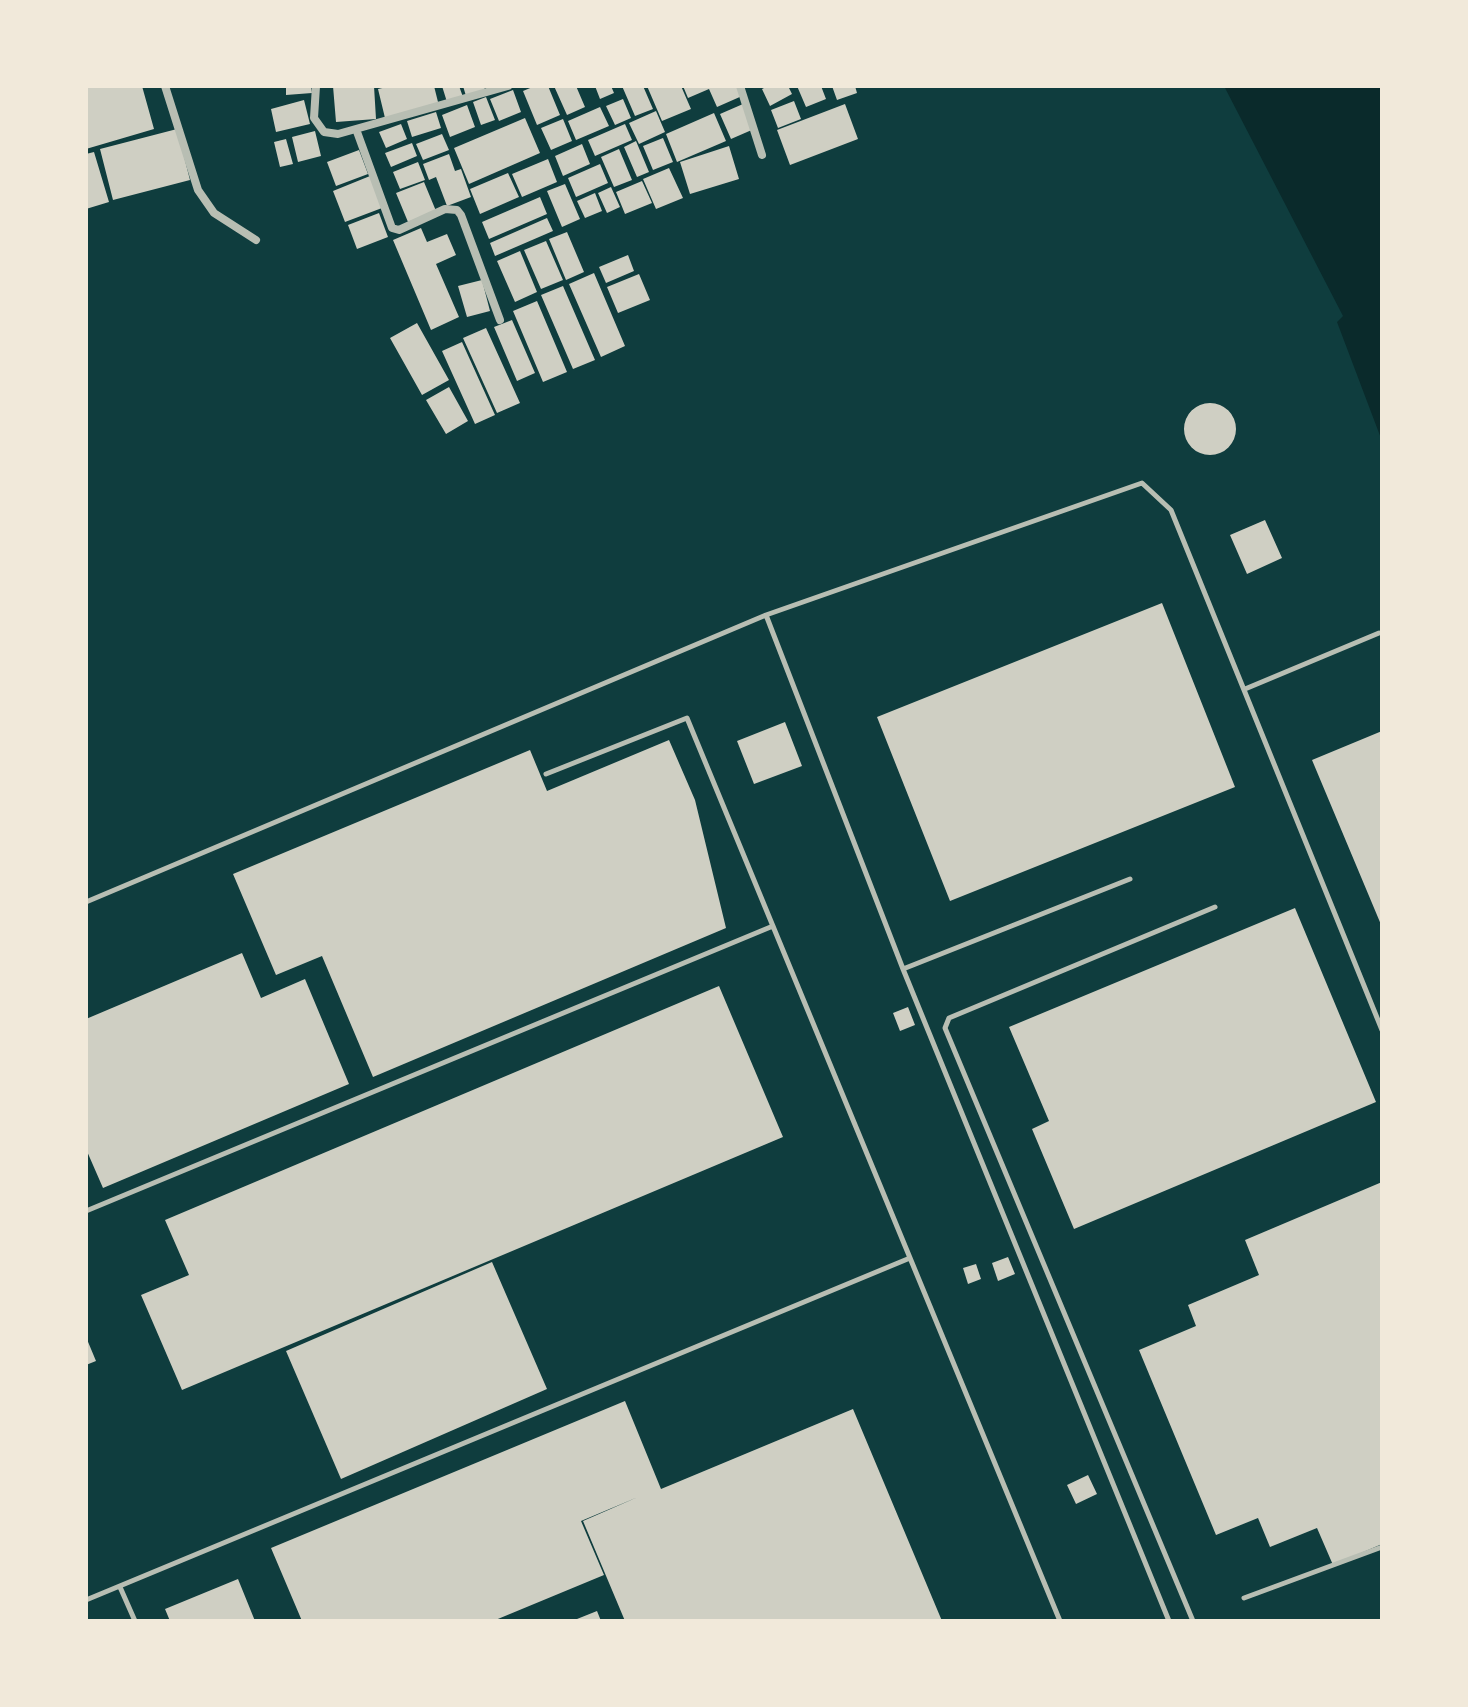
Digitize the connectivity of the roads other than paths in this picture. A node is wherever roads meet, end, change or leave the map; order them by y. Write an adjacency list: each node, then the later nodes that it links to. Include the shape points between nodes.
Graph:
1 (165, 86): 7 (street, via 198,190 214,213)
2 (316, 86): 5 (street, via 314,118 324,132)
3 (508, 86): 5 (street)
4 (740, 86): 6 (street)
5 (356, 129): 8 (street, via 392,228 399,230 445,209 461,215)
6 (762, 155)
7 (256, 240)
8 (500, 320)
9 (766, 615): 11 (lane, via 1142,483 1171,510); 14 (lane); 17 (lane)
10 (1379, 633): 11 (lane)
11 (1245, 689): 18 (lane)
12 (546, 774): 16 (lane, via 687,718)
13 (1130, 879): 17 (lane)
14 (86, 902)
15 (1215, 907): 28 (lane, via 949,1018 945,1028)
16 (773, 926): 19 (lane); 20 (lane)
17 (903, 969): 27 (lane)
18 (1382, 1030)
19 (86, 1211)
20 (910, 1258): 22 (lane); 26 (lane)
21 (1382, 1547): 23 (lane)
22 (120, 1587): 24 (lane); 25 (lane)
23 (1244, 1598)
24 (86, 1600)
25 (135, 1621)
26 (1060, 1621)
27 (1169, 1621)
28 (1193, 1621)

